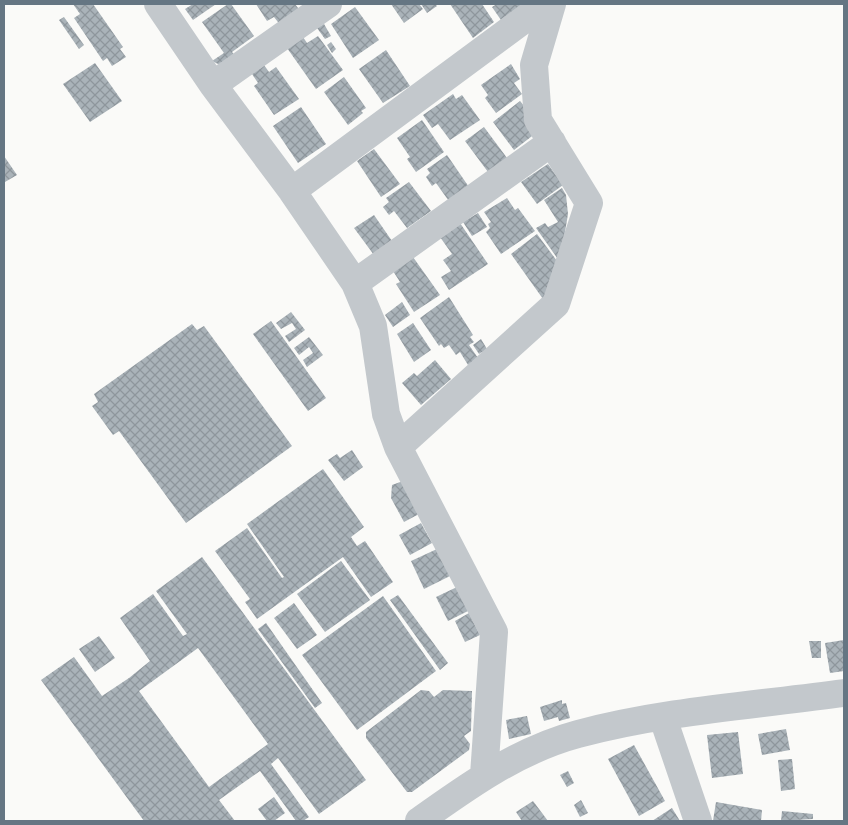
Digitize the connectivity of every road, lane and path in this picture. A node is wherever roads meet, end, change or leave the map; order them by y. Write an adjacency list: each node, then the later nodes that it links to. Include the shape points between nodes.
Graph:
1 (158, 4): 5 (street)
2 (328, 4): 5 (street)
3 (544, 4): 7 (street)
4 (552, 4): 6 (street, via 534,65 538,120)
5 (214, 85): 7 (street)
6 (552, 142): 8 (street); 9 (street, via 589,203 556,304)
7 (292, 191): 8 (street)
8 (355, 283): 9 (street, via 373,326 386,414)
9 (398, 448): 12 (street, via 494,632)
10 (844, 694): 11 (street)
11 (663, 718): 12 (street, via 577,734); 14 (street)
12 (484, 775): 13 (street)
13 (419, 821)
14 (698, 821)

